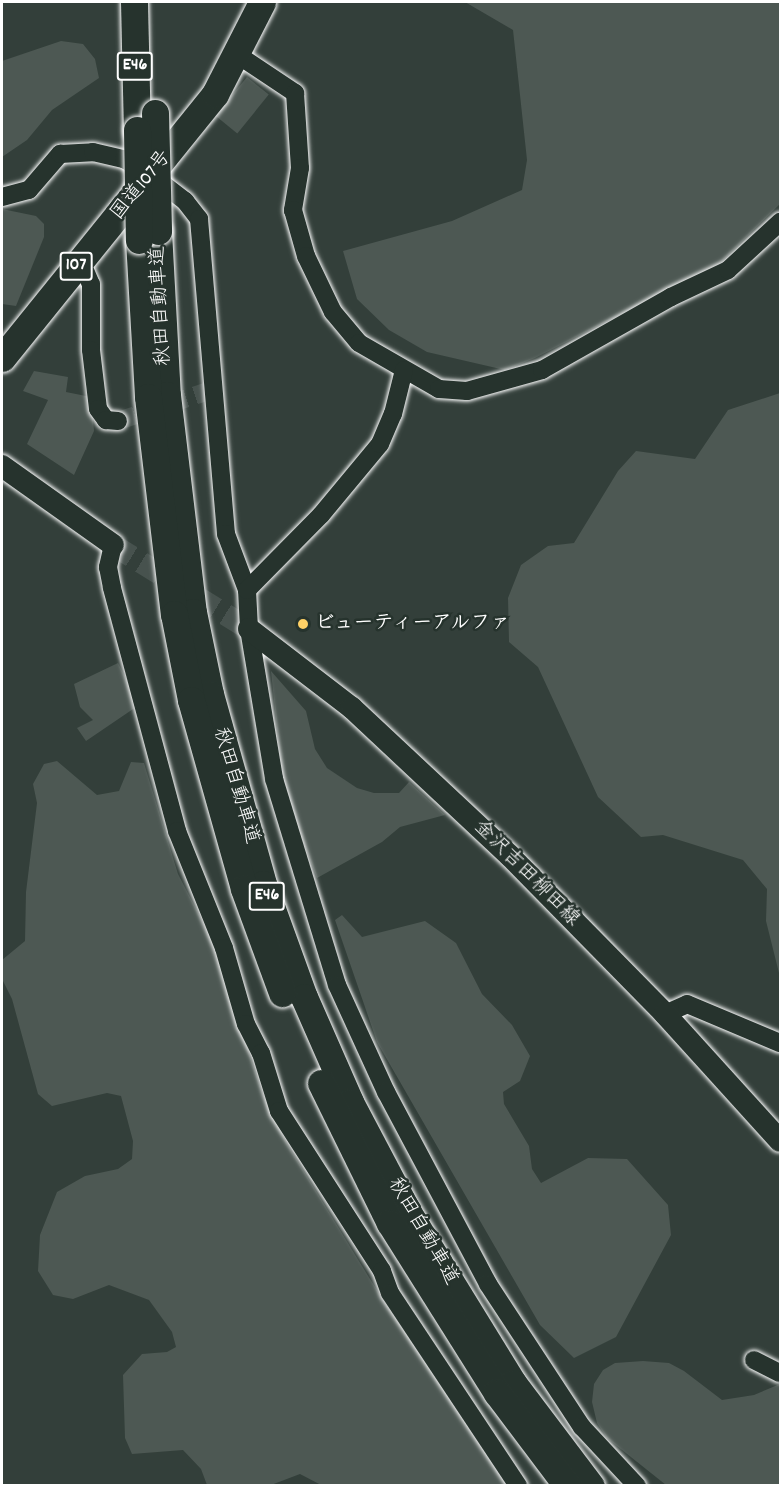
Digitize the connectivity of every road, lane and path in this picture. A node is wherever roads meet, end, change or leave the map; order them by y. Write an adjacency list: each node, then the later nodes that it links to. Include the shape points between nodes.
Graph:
1 (134, 2): 5 (highway, 秋田自動車道 / E46)
2 (152, 2): 5 (highway, 秋田自動車道 / E46)
3 (261, 2): 4 (highway, 国道107号 / 107)
4 (238, 55): 6 (highway, 国道107号 / 107, via 215,94); 12 (street, via 295,93 300,168 293,210 306,256 333,312 359,343)
5 (146, 122): 9 (highway, 秋田自動車道 / E46, bridge)
6 (151, 175): 7 (street, via 124,159 93,152 60,154 29,190); 10 (highway, 国道107号 / 107); 16 (street, via 185,201 199,219 226,534)
7 (2, 197)
8 (780, 222): 12 (street, via 728,270 542,370 467,391 439,389)
9 (148, 235): 24 (highway, 秋田自動車道 / E46, via 148,397 174,614 191,700 244,889 286,1002 333,1110 390,1222 497,1393); 25 (highway, 秋田自動車道 / E46, via 193,612 210,694 263,884 313,1018 350,1102 409,1214 513,1383)
10 (81, 261): 11 (highway, 国道107号 / 107); 13 (street, via 91,284 98,409 106,420)
11 (2, 358)
12 (404, 370): 16 (street, via 381,444 321,515)
13 (118, 421)
14 (2, 466): 15 (main road)
15 (113, 545): 23 (street, via 108,567 112,588 177,831 225,948 246,1024 261,1053 279,1111 382,1271 390,1293)
16 (247, 590): 17 (street)
17 (249, 629): 18 (main road, 金沢吉田柳田線, via 352,708 510,856); 26 (street, via 274,779 330,963 357,1033 488,1284 582,1427)
18 (665, 1014): 19 (street, via 687,1004); 20 (main road, 金沢吉田柳田線)
19 (780, 1043)
20 (780, 1141)
21 (754, 1360): 22 (street)
22 (780, 1373)
23 (518, 1485)
24 (567, 1485)
25 (591, 1485)
26 (637, 1485)

